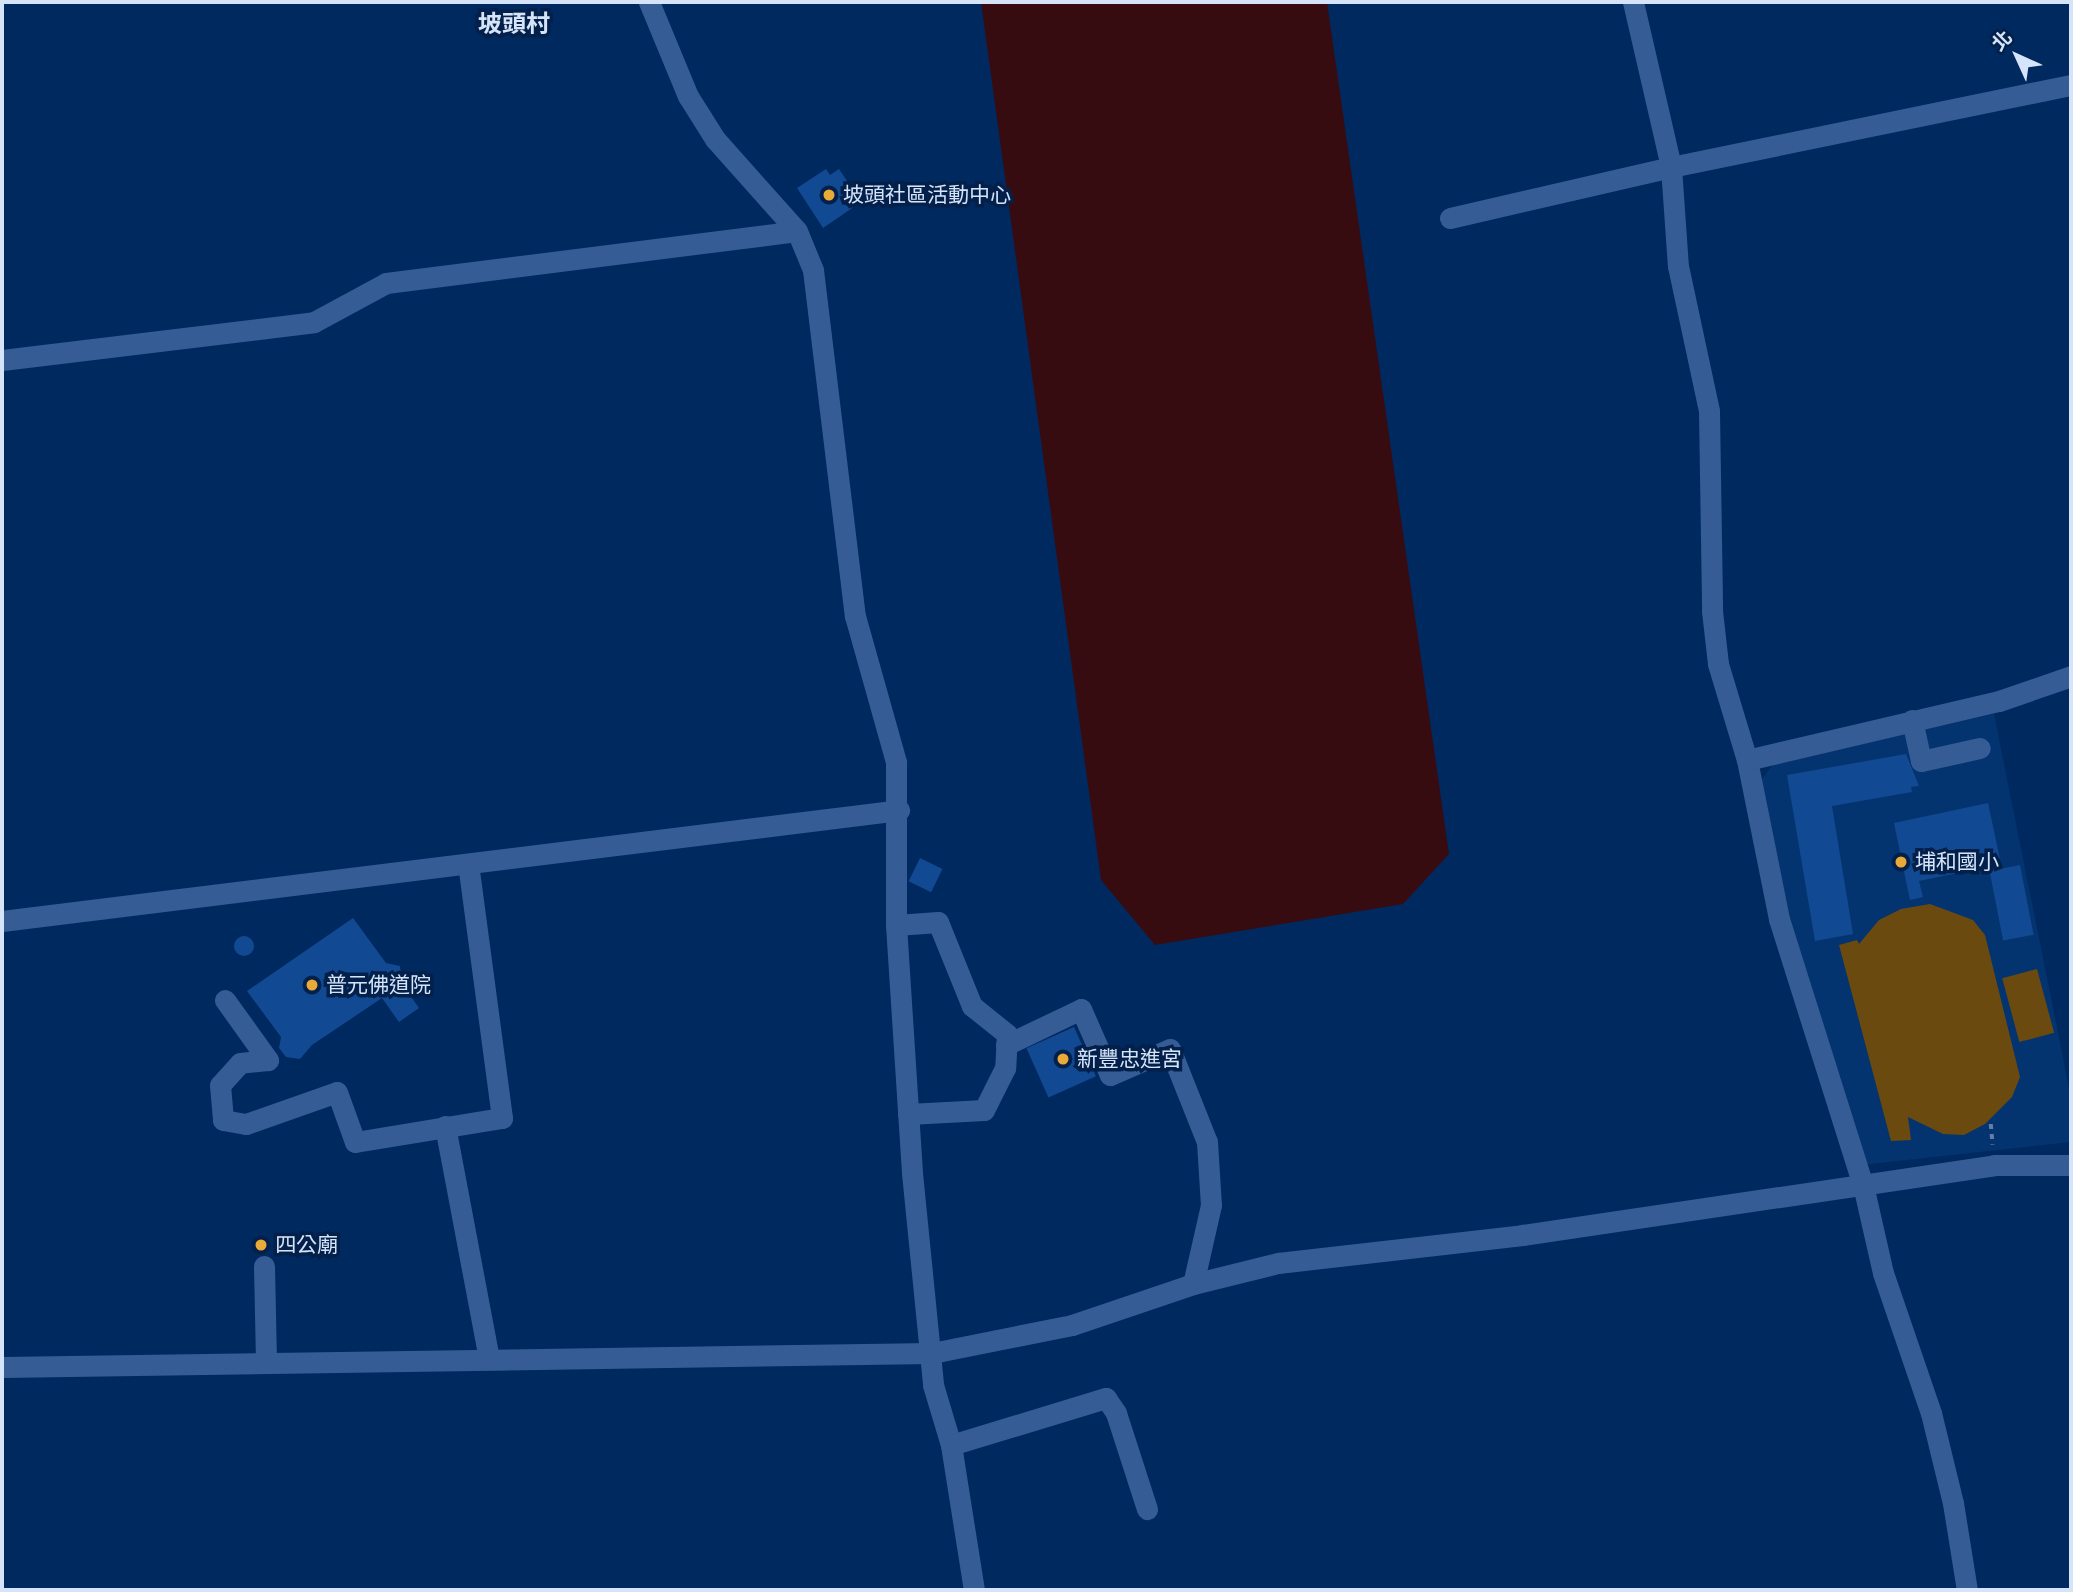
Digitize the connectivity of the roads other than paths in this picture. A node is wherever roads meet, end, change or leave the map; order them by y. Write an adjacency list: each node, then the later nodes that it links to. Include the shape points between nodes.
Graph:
1 (649, 2): 6 (street, via 688,96 715,139)
2 (1633, 2): 4 (street)
3 (2071, 85): 4 (street)
4 (1671, 167): 5 (street); 11 (street, via 1678,266 1709,411 1711,584 1718,664)
5 (1450, 218)
6 (797, 230): 7 (street, via 386,283 369,288 314,323); 12 (street, via 813,270 855,616 897,762)
7 (2, 360)
8 (2071, 676): 9 (street, via 1999,701)
9 (1912, 720): 10 (street, via 1921,761); 11 (street)
10 (1980, 748)
11 (1747, 760): 21 (street, via 1779,919)
12 (898, 810): 13 (street); 15 (street)
13 (468, 864): 14 (street); 19 (street, via 502,1118)
14 (2, 921)
15 (896, 925): 17 (street, via 938,922 972,1006 1007,1034); 18 (street)
16 (225, 1000): 19 (street, via 268,1060 240,1063 220,1085 223,1120 246,1124 337,1092 355,1142)
17 (1006, 1045): 18 (street, via 1005,1068 984,1110); 23 (street, via 1081,1009 1110,1075 1170,1049 1207,1142 1211,1205)
18 (908, 1114): 24 (street)
19 (445, 1126): 25 (street)
20 (2071, 1165): 21 (street, via 1994,1165)
21 (1863, 1185): 23 (street, via 1522,1235 1278,1263); 31 (street, via 1883,1273 1931,1413 1953,1503)
22 (264, 1266): 26 (street)
23 (1193, 1284): 24 (street, via 1072,1325)
24 (932, 1353): 25 (street); 28 (street, via 933,1385)
25 (489, 1359): 26 (street)
26 (266, 1363): 27 (street)
27 (2, 1367)
28 (951, 1445): 29 (street, via 1106,1398); 30 (street)
29 (1147, 1509)
30 (974, 1590)
31 (1967, 1590)

